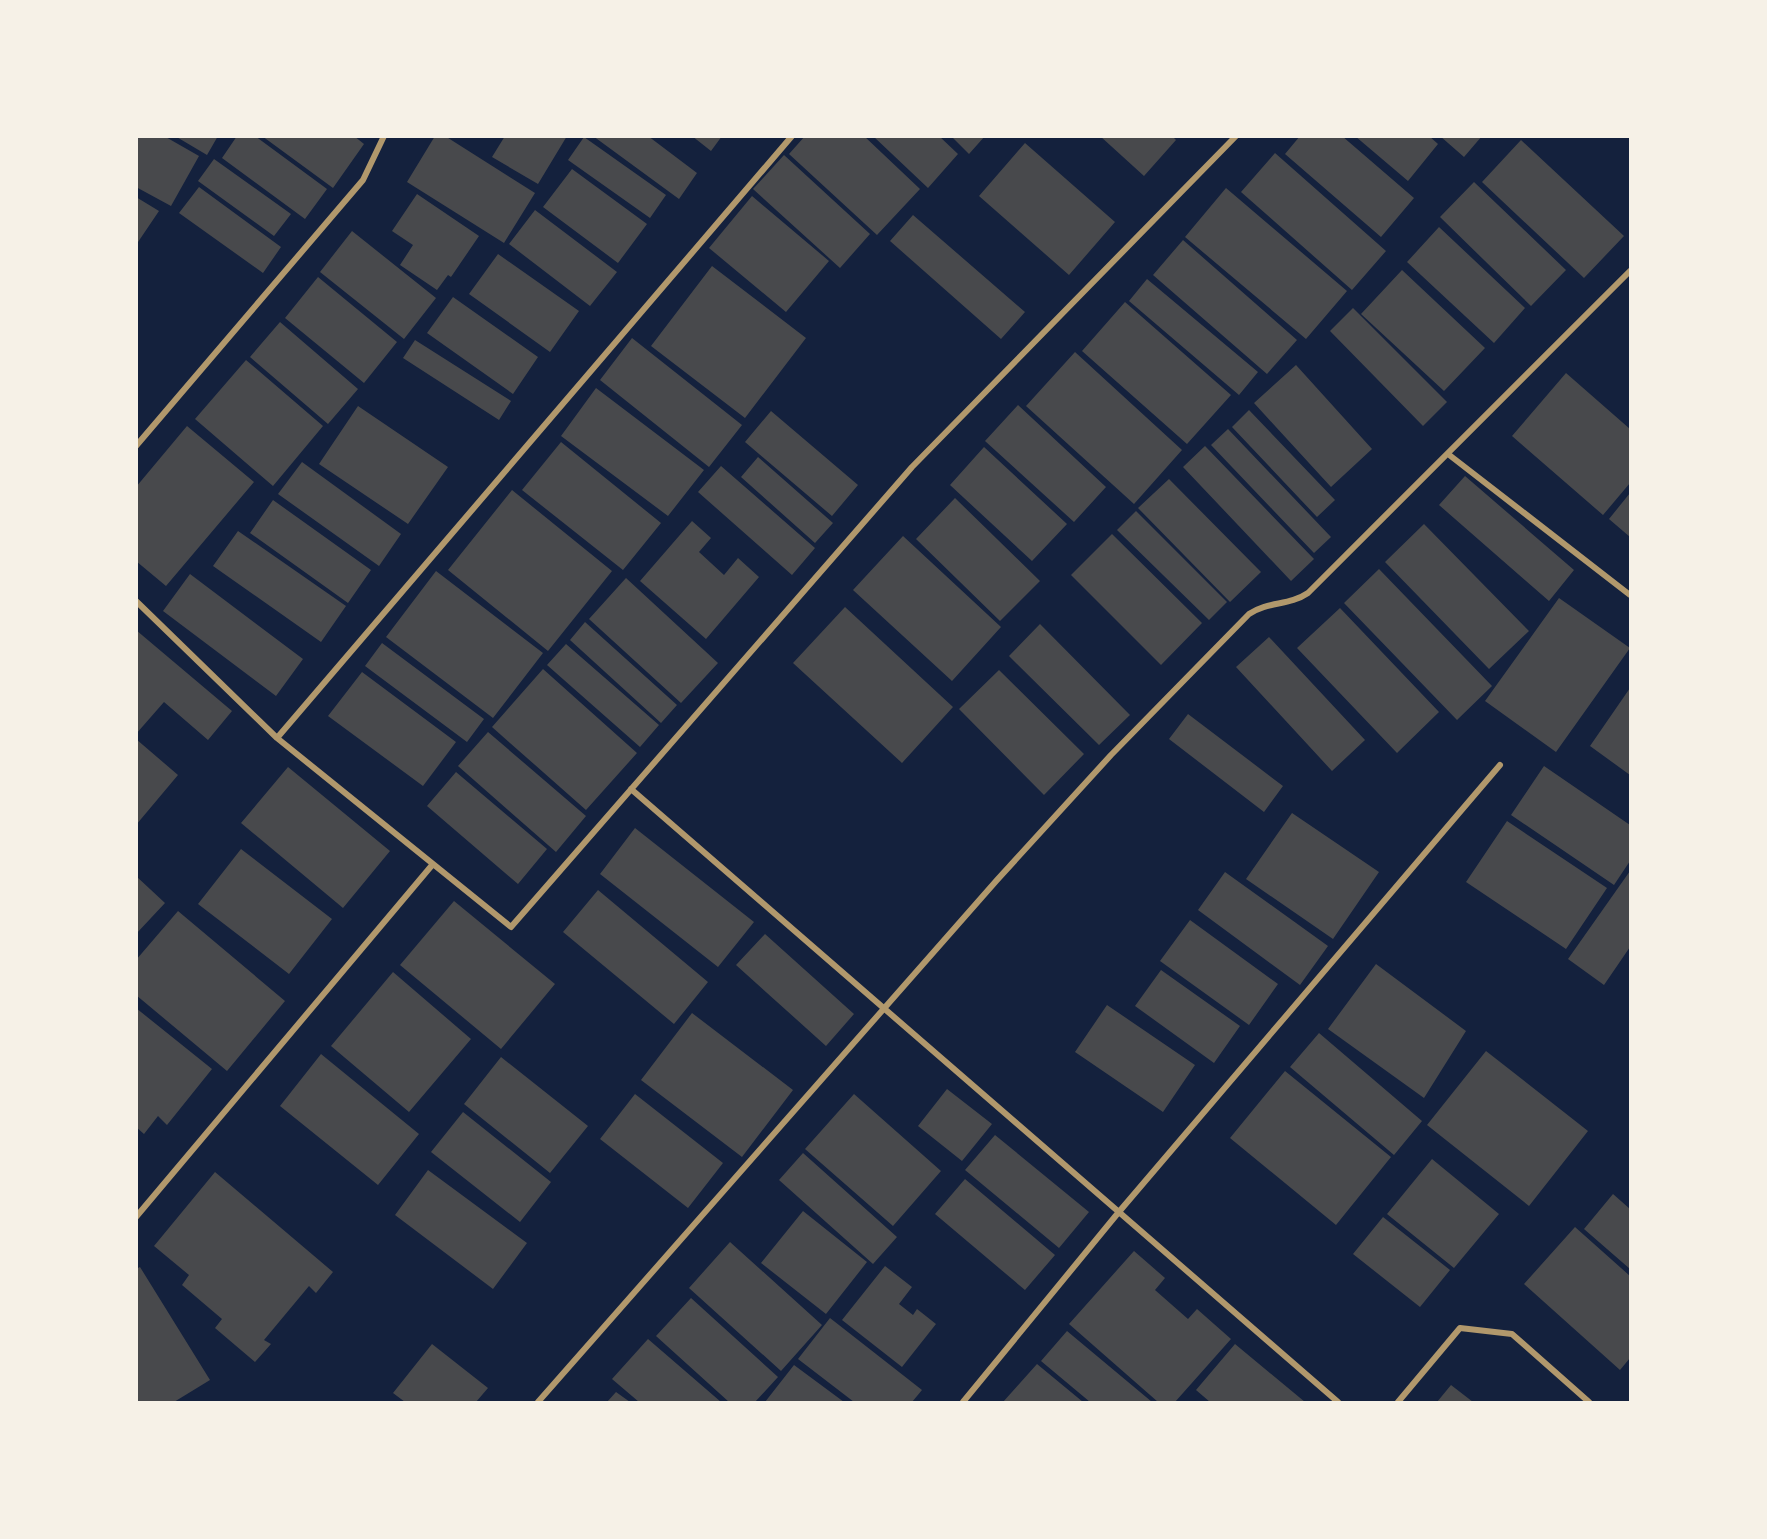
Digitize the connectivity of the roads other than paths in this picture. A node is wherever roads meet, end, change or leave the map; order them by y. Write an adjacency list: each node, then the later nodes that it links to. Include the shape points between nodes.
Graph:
1 (384, 136): 5 (street, via 363,180)
2 (792, 136): 9 (street)
3 (1236, 136): 11 (street, via 912,467)
4 (1630, 271): 6 (street)
5 (136, 446)
6 (1448, 454): 7 (street); 13 (street, via 1308,593 1298,601 1259,607 1249,614 1104,763)
7 (1630, 595)
8 (136, 601): 9 (street)
9 (277, 738): 12 (street)
10 (1500, 765): 14 (street)
11 (630, 789): 12 (street, via 511,927); 13 (street)
12 (433, 864): 15 (street)
13 (885, 1008): 14 (street); 16 (street)
14 (1118, 1213): 17 (street); 18 (street)
15 (136, 1217)
16 (538, 1402)
17 (963, 1402)
18 (1338, 1402)
19 (1398, 1402): 20 (street, via 1460,1328 1512,1334)
20 (1589, 1402)

